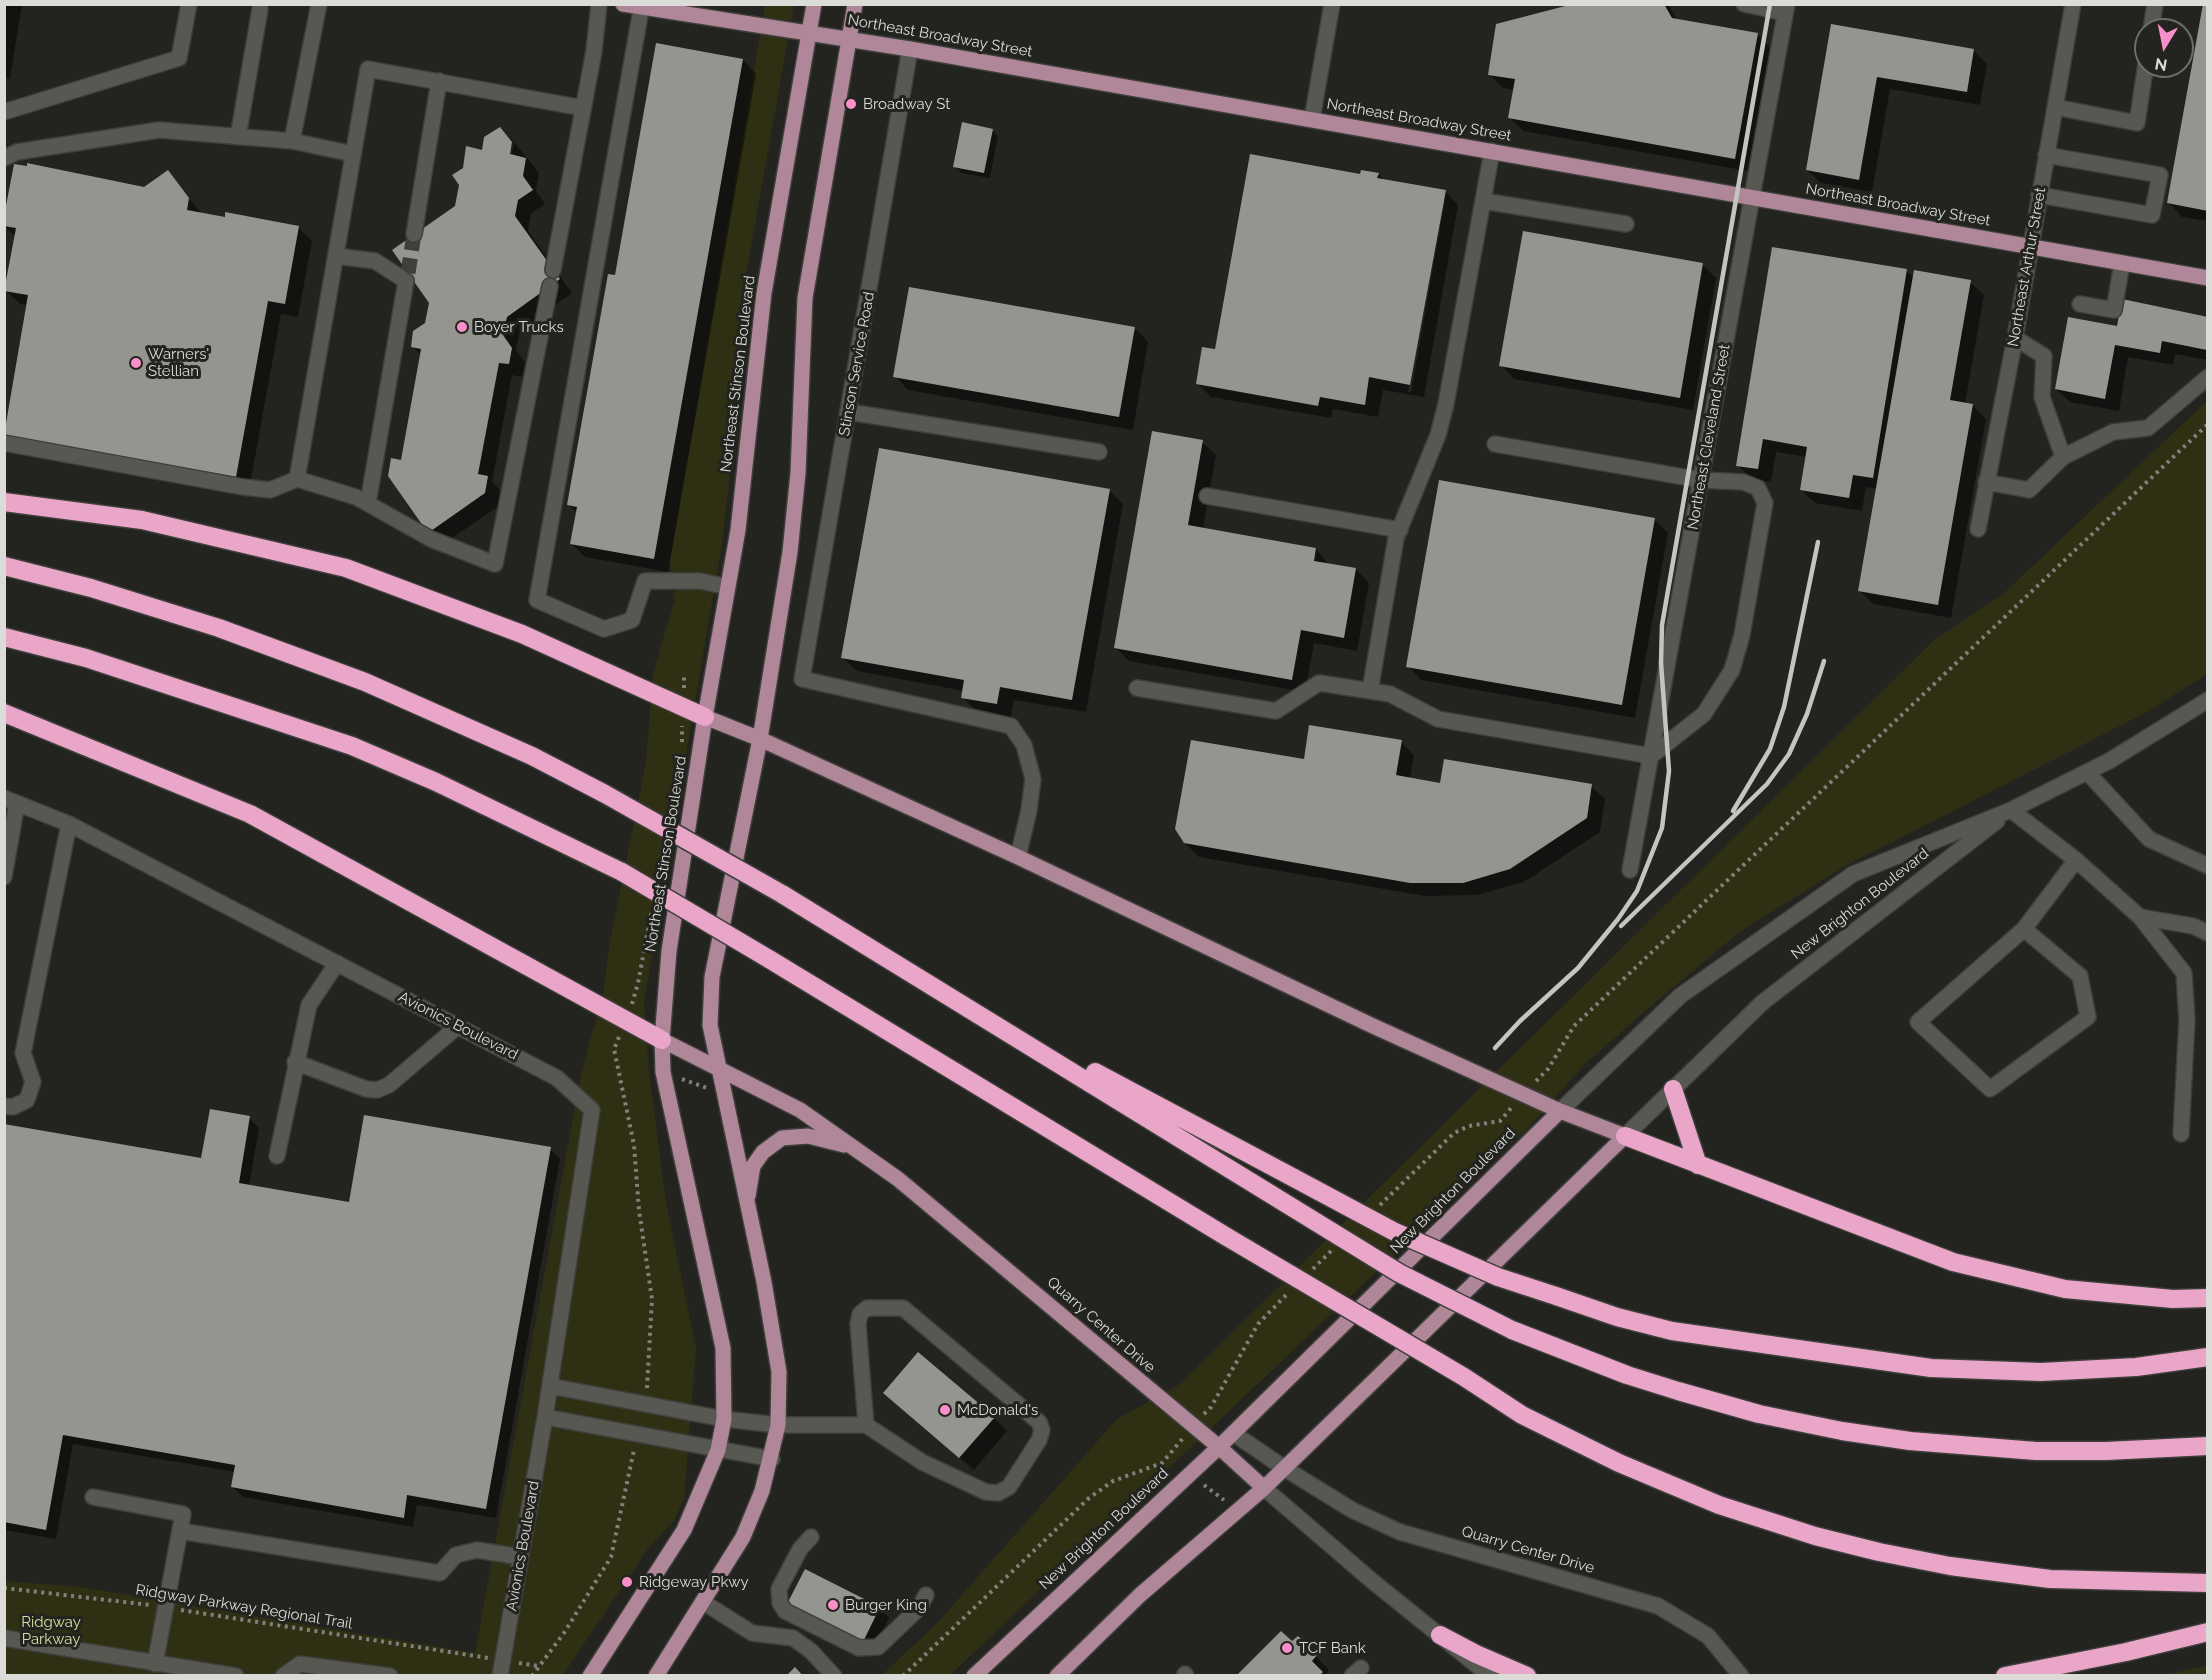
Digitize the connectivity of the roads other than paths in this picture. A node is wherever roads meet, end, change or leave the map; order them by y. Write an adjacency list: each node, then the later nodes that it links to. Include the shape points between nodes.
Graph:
1 (189, 4): 20 (street, via 180,58)
2 (319, 4): 23 (street)
3 (599, 4): 19 (street)
4 (623, 4): 10 (main road, Northeast Broadway Street)
5 (814, 4): 13 (main road, Northeast Stinson Boulevard)
6 (855, 4): 14 (main road)
7 (1332, 4): 21 (street)
8 (1744, 4): 12 (street)
9 (2073, 4): 18 (street, Northeast Arthur Street)
10 (642, 6): 13 (main road, Northeast Broadway Street); 56 (street, via 537,600 604,629 632,620 645,581 700,581)
11 (260, 9): 22 (street)
12 (1786, 9): 29 (street, Northeast Cleveland Street)
13 (809, 32): 14 (main road, Northeast Broadway Street); 56 (main road, Northeast Stinson Boulevard, via 764,293)
14 (849, 39): 15 (main road, Northeast Broadway Street); 63 (main road, via 805,298 798,473)
15 (910, 49): 21 (main road, Northeast Broadway Street); 42 (street, Stinson Service Road)
16 (2144, 78): 18 (street, via 2136,123)
17 (439, 81): 19 (street); 25 (street, via 368,69); 32 (street)
18 (2055, 107): 26 (street, Northeast Arthur Street)
19 (583, 108): 36 (street)
20 (4, 112)
21 (1312, 119): 24 (main road, Northeast Broadway Street)
22 (238, 137): 23 (street); 27 (street, via 159,130 17,152)
23 (292, 141): 25 (street)
24 (1492, 151): 29 (main road, Northeast Broadway Street); 30 (street)
25 (353, 154): 34 (street)
26 (2046, 155): 28 (street, Northeast Arthur Street); 28 (street, via 2160,175 2152,215)
27 (4, 158)
28 (2039, 195): 33 (street, Northeast Arthur Street)
29 (1753, 197): 33 (main road, Northeast Broadway Street); 48 (street, Northeast Cleveland Street)
30 (1483, 201): 31 (street); 54 (street, via 1438,435)
31 (1626, 224)
32 (414, 234)
33 (2029, 247): 35 (main road, Northeast Broadway Street); 40 (street, Northeast Arthur Street)
34 (336, 256): 47 (street); 52 (street, via 375,261 407,277)
35 (2122, 263): 37 (main road, Northeast Broadway Street); 39 (street, via 2114,310)
36 (553, 270)
37 (2208, 278)
38 (550, 286): 52 (street, via 495,564 431,539)
39 (2080, 304)
40 (2015, 338): 46 (street, via 2044,356 2042,397); 49 (street, Northeast Arthur Street)
41 (2208, 377): 46 (street, via 2148,428 2113,432)
42 (849, 412): 45 (street); 69 (street, Stinson Service Road, via 802,679 1011,726 1024,745 1033,779)
43 (4, 443): 47 (street, via 243,487 270,490)
44 (1495, 444): 48 (street)
45 (1099, 453)
46 (2063, 458): 49 (street, via 2029,490)
47 (297, 479): 52 (street)
48 (1701, 480): 64 (street, Northeast Cleveland Street); 64 (street, via 1743,482 1758,488 1762,495 1765,503 1751,588 1732,670 1704,714)
49 (1986, 482): 53 (street, Northeast Arthur Street)
50 (1207, 496): 54 (street)
51 (4, 502): 62 (highway, via 142,520 346,568 522,634)
52 (368, 503)
53 (1978, 529)
54 (1400, 530): 59 (street)
55 (4, 566): 78 (highway, bridge, via 91,588 208,625 365,682 521,751 782,894)
56 (728, 587): 62 (main road, Northeast Stinson Boulevard)
57 (4, 637): 110 (highway, bridge, via 86,658 352,746 622,872 1522,1415 1619,1464 1719,1505 1879,1552 2050,1579)
58 (1137, 688): 59 (street, via 1276,711 1319,683)
59 (1370, 691): 64 (street, via 1390,694 1438,718)
60 (2208, 700): 65 (street, New Brighton Boulevard)
61 (4, 713): 80 (highway, via 250,814)
62 (705, 717): 63 (main road); 80 (main road, Northeast Stinson Boulevard, via 669,951)
63 (760, 739): 69 (main road); 82 (main road, via 712,977 710,1025)
64 (1651, 756): 72 (street, Northeast Cleveland Street)
65 (2087, 772): 67 (street, New Brighton Boulevard); 71 (street, via 2149,839)
66 (10, 801): 68 (street, Avionics Boulevard); 73 (street)
67 (2011, 810): 70 (street); 83 (street, New Brighton Boulevard, via 1763,1002); 85 (street, New Brighton Boulevard, via 1853,874 1680,996)
68 (69, 824): 77 (street, Avionics Boulevard); 84 (street, via 23,1053 33,1082 27,1100 13,1107)
69 (1018, 857): 85 (main road)
70 (2076, 860): 74 (street); 75 (street)
71 (2204, 860)
72 (1630, 870)
73 (4, 877)
74 (2140, 917): 76 (street, via 2193,926); 86 (street, via 2184,973 2187,1020)
75 (2025, 929): 75 (street, via 1918,1022 1990,1089 2088,1017 2080,976)
76 (2208, 933)
77 (337, 963): 79 (street, Avionics Boulevard); 81 (street, via 309,1005)
78 (953, 997): 93 (highway, bridge, via 1393,1231 1498,1277 1617,1317 1672,1331 1931,1368 2041,1372 2136,1367); 100 (highway, bridge, via 1399,1272 1512,1330 1627,1375 1759,1414 1921,1442 2106,1451)
79 (458, 1026): 81 (street, via 389,1085 377,1090); 94 (street, Avionics Boulevard, via 556,1078 592,1110)
80 (662, 1040): 82 (main road, Quarry Center Drive); 96 (main road, Northeast Stinson Boulevard, via 663,1072 723,1348)
81 (295, 1062): 89 (street)
82 (718, 1069): 88 (main road, Quarry Center Drive, via 800,1110); 91 (main road)
83 (1673, 1089): 87 (street, New Brighton Boulevard); 90 (highway)
84 (4, 1106)
85 (1560, 1111): 87 (main road); 99 (main road, New Brighton Boulevard)
86 (2181, 1134)
87 (1625, 1136): 90 (highway); 104 (main road, New Brighton Boulevard)
88 (854, 1148): 91 (main road, via 808,1136 782,1138 763,1152 753,1166); 101 (main road, Quarry Center Drive, via 933,1206)
89 (277, 1156)
90 (1698, 1166): 92 (highway, via 1953,1263 2065,1289 2173,1299)
91 (747, 1205): 97 (main road, via 779,1372)
92 (2208, 1298)
93 (2208, 1357)
94 (550, 1386): 95 (street, Avionics Boulevard); 96 (street)
95 (545, 1417): 102 (street); 109 (street, Avionics Boulevard)
96 (724, 1419): 97 (street); 102 (main road, Northeast Stinson Boulevard)
97 (778, 1425): 98 (street); 103 (main road)
98 (866, 1425): 98 (street, via 922,1462 986,1492 998,1493 1009,1487 1042,1430 1039,1422 903,1308 867,1308 860,1314)
99 (1233, 1433): 101 (main road, New Brighton Boulevard); 104 (street, Quarry Center Drive)
100 (2208, 1446)
101 (1219, 1447): 105 (main road, Quarry Center Drive); 124 (main road, New Brighton Boulevard)
102 (718, 1450): 103 (street); 121 (main road, Northeast Stinson Boulevard, via 684,1530)
103 (772, 1459): 112 (main road, via 743,1537)
104 (1284, 1468): 105 (main road, New Brighton Boulevard); 128 (street, Quarry Center Drive, via 1352,1510 1400,1532 1658,1606 1708,1636)
105 (1264, 1488): 114 (street, Quarry Center Drive); 125 (main road, New Brighton Boulevard, via 1140,1595)
106 (93, 1497): 107 (street, via 183,1514)
107 (180, 1531): 109 (street, via 440,1573 456,1555 477,1550); 116 (street)
108 (811, 1537): 111 (street, via 800,1549 779,1589 780,1603 786,1611 859,1648 878,1647 919,1608)
109 (520, 1557): 120 (street, Avionics Boulevard)
110 (2208, 1582)
111 (926, 1595)
112 (702, 1602): 122 (main road); 123 (street, via 752,1633 793,1638)
113 (2208, 1632): 129 (highway)
114 (1440, 1635): 126 (street, Quarry Center Drive); 127 (highway)
115 (4, 1638): 116 (street)
116 (156, 1664): 117 (street)
117 (236, 1676)
118 (283, 1676): 119 (street, via 300,1664)
119 (390, 1676)
120 (500, 1676)
121 (590, 1676)
122 (656, 1676)
123 (834, 1676)
124 (974, 1676)
125 (1057, 1676)
126 (1490, 1676)
127 (1527, 1676)
128 (1742, 1676)
129 (2005, 1676)

